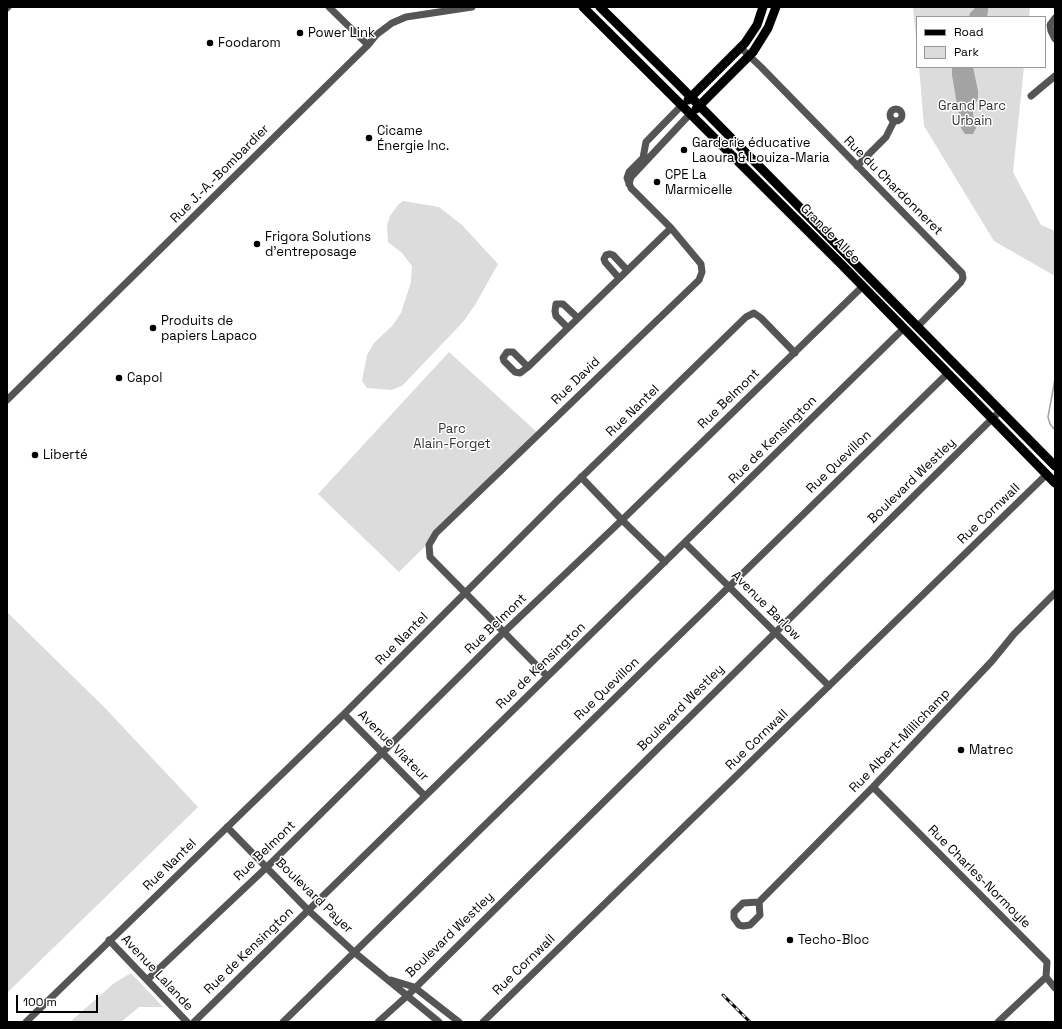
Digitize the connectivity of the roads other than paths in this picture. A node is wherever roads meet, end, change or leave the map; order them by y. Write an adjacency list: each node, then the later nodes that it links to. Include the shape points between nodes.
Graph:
1 (329, 7): 9 (street)
2 (472, 7): 9 (street, Rue J.-A.-Bombardier, via 406,17 384,28)
3 (583, 7): 16 (main road, Grande Allée)
4 (600, 7): 14 (main road, Grande Allée)
5 (763, 7): 10 (main road, via 757,25)
6 (776, 7): 11 (main road, via 766,33)
7 (1055, 18): 8 (street, via 1050,24)
8 (1055, 39)
9 (368, 45): 32 (street, Rue J.-A.-Bombardier)
10 (741, 48): 11 (street, Rue du Chardonneret); 14 (main road)
11 (749, 56): 15 (main road); 19 (street, Rue du Chardonneret)
12 (1055, 76): 13 (street)
13 (1031, 96)
14 (691, 97): 15 (main road, Grande Allée); 16 (main road)
15 (700, 105): 17 (main road); 26 (main road, Grande Allée)
16 (682, 106): 17 (main road, Grande Allée); 20 (street, via 646,142 643,158 628,174)
17 (690, 114): 20 (street, via 633,175); 24 (main road, Grande Allée)
18 (894, 121): 19 (street, via 886,137)
19 (857, 166): 26 (street, Rue du Chardonneret, via 963,275 961,282)
20 (630, 184): 21 (street, Rue David)
21 (671, 228): 22 (street); 43 (street, Rue David, via 702,264 699,280 436,533 429,544 430,557)
22 (627, 270): 23 (street); 23 (street, via 613,255 606,255 605,263)
23 (619, 278): 25 (street)
24 (863, 286): 28 (main road, Grande Allée); 29 (street, Rue Belmont)
25 (578, 318): 27 (street); 27 (street, via 563,304 556,304 556,316)
26 (918, 326): 33 (main road, Grande Allée)
27 (568, 328): 30 (street)
28 (904, 328): 31 (main road, Grande Allée); 40 (street, Rue de Kensington)
29 (795, 353): 37 (street, Rue Nantel, via 754,313 746,317); 39 (street, Rue Belmont)
30 (528, 367)
31 (948, 373): 34 (main road, Grande Allée); 42 (street, Rue Quevillon)
32 (7, 400)
33 (1001, 410): 34 (street, Boulevard Westley); 35 (main road, Grande Allée)
34 (992, 419): 36 (main road, Grande Allée); 46 (street, Boulevard Westley)
35 (1055, 466)
36 (1046, 475): 38 (main road, Grande Allée); 48 (street, Rue Cornwall)
37 (581, 477): 39 (street); 43 (street, Rue Nantel)
38 (1055, 483)
39 (622, 520): 41 (street); 45 (street, Rue Belmont)
40 (685, 543): 41 (street, Rue de Kensington); 42 (street, Avenue Barlow)
41 (665, 562): 47 (street, Rue de Kensington)
42 (730, 586): 46 (street, Avenue Barlow); 58 (street, Rue Quevillon)
43 (466, 593): 45 (street); 49 (street, Rue Nantel)
44 (1055, 593): 51 (street, Rue Albert-Millichamp)
45 (504, 632): 47 (street); 50 (street, Rue Belmont)
46 (775, 632): 48 (street, Avenue Barlow); 62 (street, Boulevard Westley)
47 (547, 676): 52 (street, Rue de Kensington)
48 (830, 686): 72 (street, Rue Cornwall)
49 (344, 714): 50 (street, Avenue Viateur); 53 (street, Rue Nantel)
50 (382, 752): 52 (street, Avenue Viateur); 54 (street, Rue Belmont)
51 (873, 787): 55 (street, Rue Albert-Millichamp); 59 (street, Rue Charles-Normoyle, via 1047,962)
52 (425, 796): 56 (street, Rue de Kensington)
53 (227, 827): 54 (street, Boulevard Payer); 57 (street, Rue Nantel)
54 (267, 867): 56 (street, Boulevard Payer); 61 (street, Rue Belmont)
55 (759, 902)
56 (308, 910): 58 (street, Boulevard Payer); 67 (street, Rue de Kensington)
57 (109, 940): 61 (street, Avenue Lalande); 65 (street, Rue Nantel)
58 (354, 952): 60 (street, Boulevard Payer); 68 (street, Rue Quevillon)
59 (1046, 977): 63 (street); 73 (street)
60 (387, 979): 62 (street, Boulevard Payer); 64 (street, Boulevard Payer)
61 (147, 980): 66 (street, Avenue Lalande)
62 (414, 987): 64 (street, Boulevard Westley); 71 (street, Boulevard Payer)
63 (1055, 988)
64 (407, 996): 69 (street, Boulevard Westley); 70 (street, Boulevard Payer)
65 (26, 1022)
66 (187, 1022)
67 (194, 1022)
68 (283, 1022)
69 (378, 1022)
70 (439, 1022)
71 (459, 1022)
72 (483, 1022)
73 (998, 1022)

